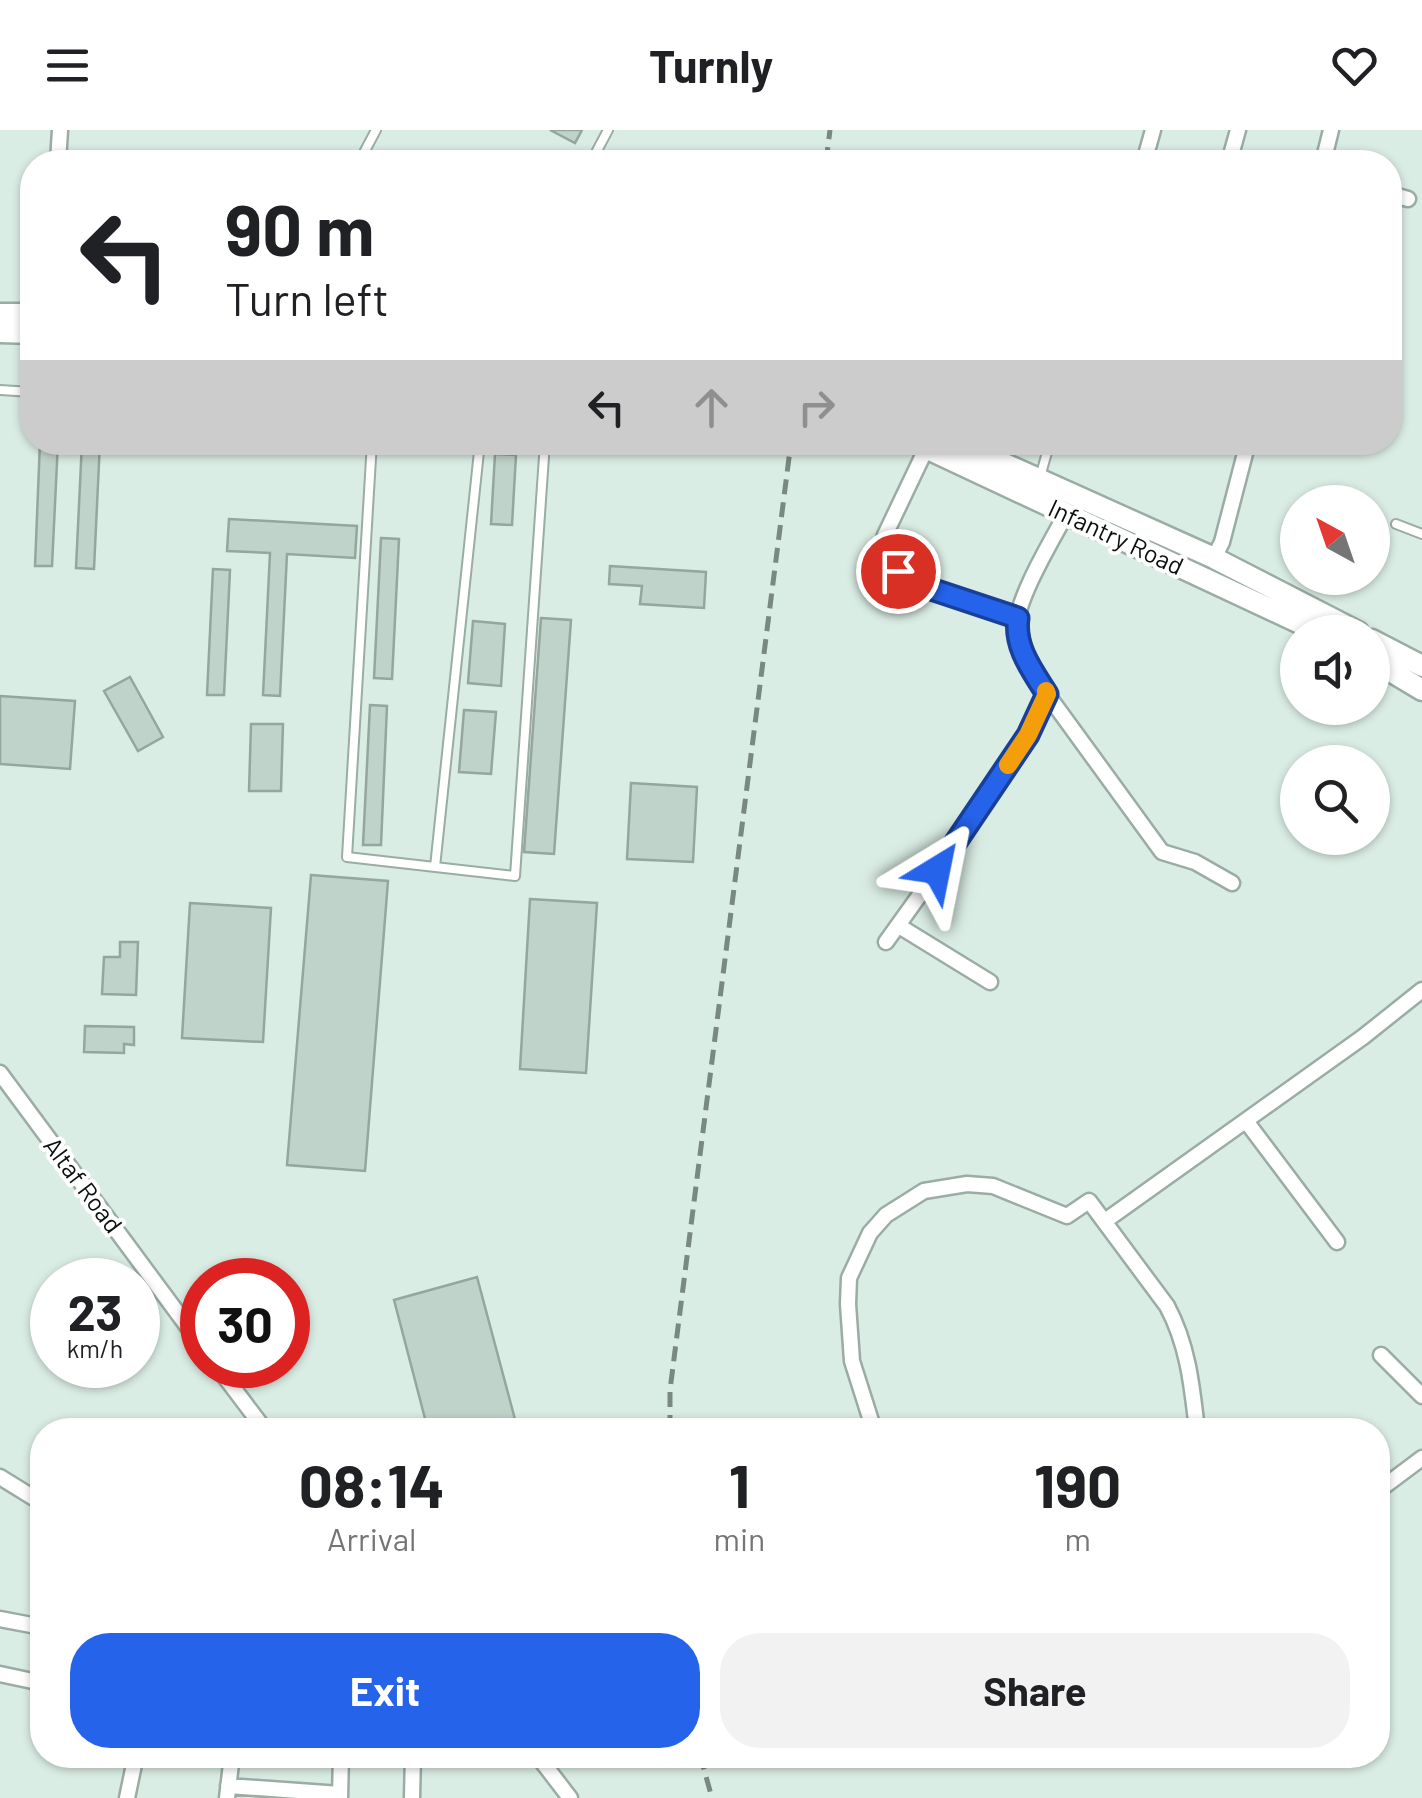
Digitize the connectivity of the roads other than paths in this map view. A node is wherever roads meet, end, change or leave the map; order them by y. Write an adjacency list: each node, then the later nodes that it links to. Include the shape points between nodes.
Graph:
1 (1402, 197): 2 (street)
2 (1408, 199)
3 (371, 455): 24 (lane, via 347,857)
4 (479, 455): 24 (lane)
5 (544, 455): 24 (lane, via 515,876)
6 (916, 455): 18 (street, via 882,555 915,582)
7 (943, 455): 11 (main road, Infantry Road)
8 (978, 455): 11 (main road, Infantry Road)
9 (1046, 455): 11 (lane)
10 (1245, 455): 15 (street)
11 (1036, 489): 12 (main road, Infantry Road); 15 (main road, Infantry Road)
12 (1066, 514): 16 (main road, Infantry Road); 18 (street)
13 (1396, 524): 14 (lane)
14 (1422, 534)
15 (1214, 558): 17 (main road, Infantry Road)
16 (1283, 615)
17 (1325, 615)
18 (1018, 618): 23 (street, via 1020,645)
19 (1390, 649): 20 (main road)
20 (1422, 666)
21 (1390, 671): 22 (main road)
22 (1422, 690)
23 (1047, 694): 25 (street, via 1162,852); 26 (street, via 1028,735)
24 (435, 867)
25 (1232, 882)
26 (898, 926): 27 (street); 28 (street)
27 (886, 942)
28 (990, 982)
29 (1422, 990): 31 (street)
30 (0, 1073): 34 (street, Altaf Road)
31 (1246, 1121): 32 (street); 33 (street)
32 (1105, 1220): 39 (street, via 1089,1201 1066,1216 993,1186 966,1184 924,1191 886,1214 849,1278 852,1361); 40 (street, via 1175,1322)
33 (1337, 1242)
34 (180, 1316)
35 (1381, 1355): 37 (street)
36 (233, 1388): 38 (street)
37 (1422, 1396)
38 (255, 1418)
39 (870, 1418)
40 (1196, 1418)
41 (1422, 1458): 43 (street)
42 (0, 1478): 44 (street)
43 (1390, 1482)
44 (30, 1496)
45 (0, 1619): 46 (street)
46 (30, 1625)
47 (0, 1674): 48 (street)
48 (30, 1680)
49 (133, 1768): 55 (street)
50 (341, 1768): 54 (street)
51 (413, 1768): 56 (street)
52 (548, 1768): 57 (street)
53 (228, 1792): 54 (street)
54 (340, 1796)
55 (127, 1798)
56 (412, 1798)
57 (570, 1798)

